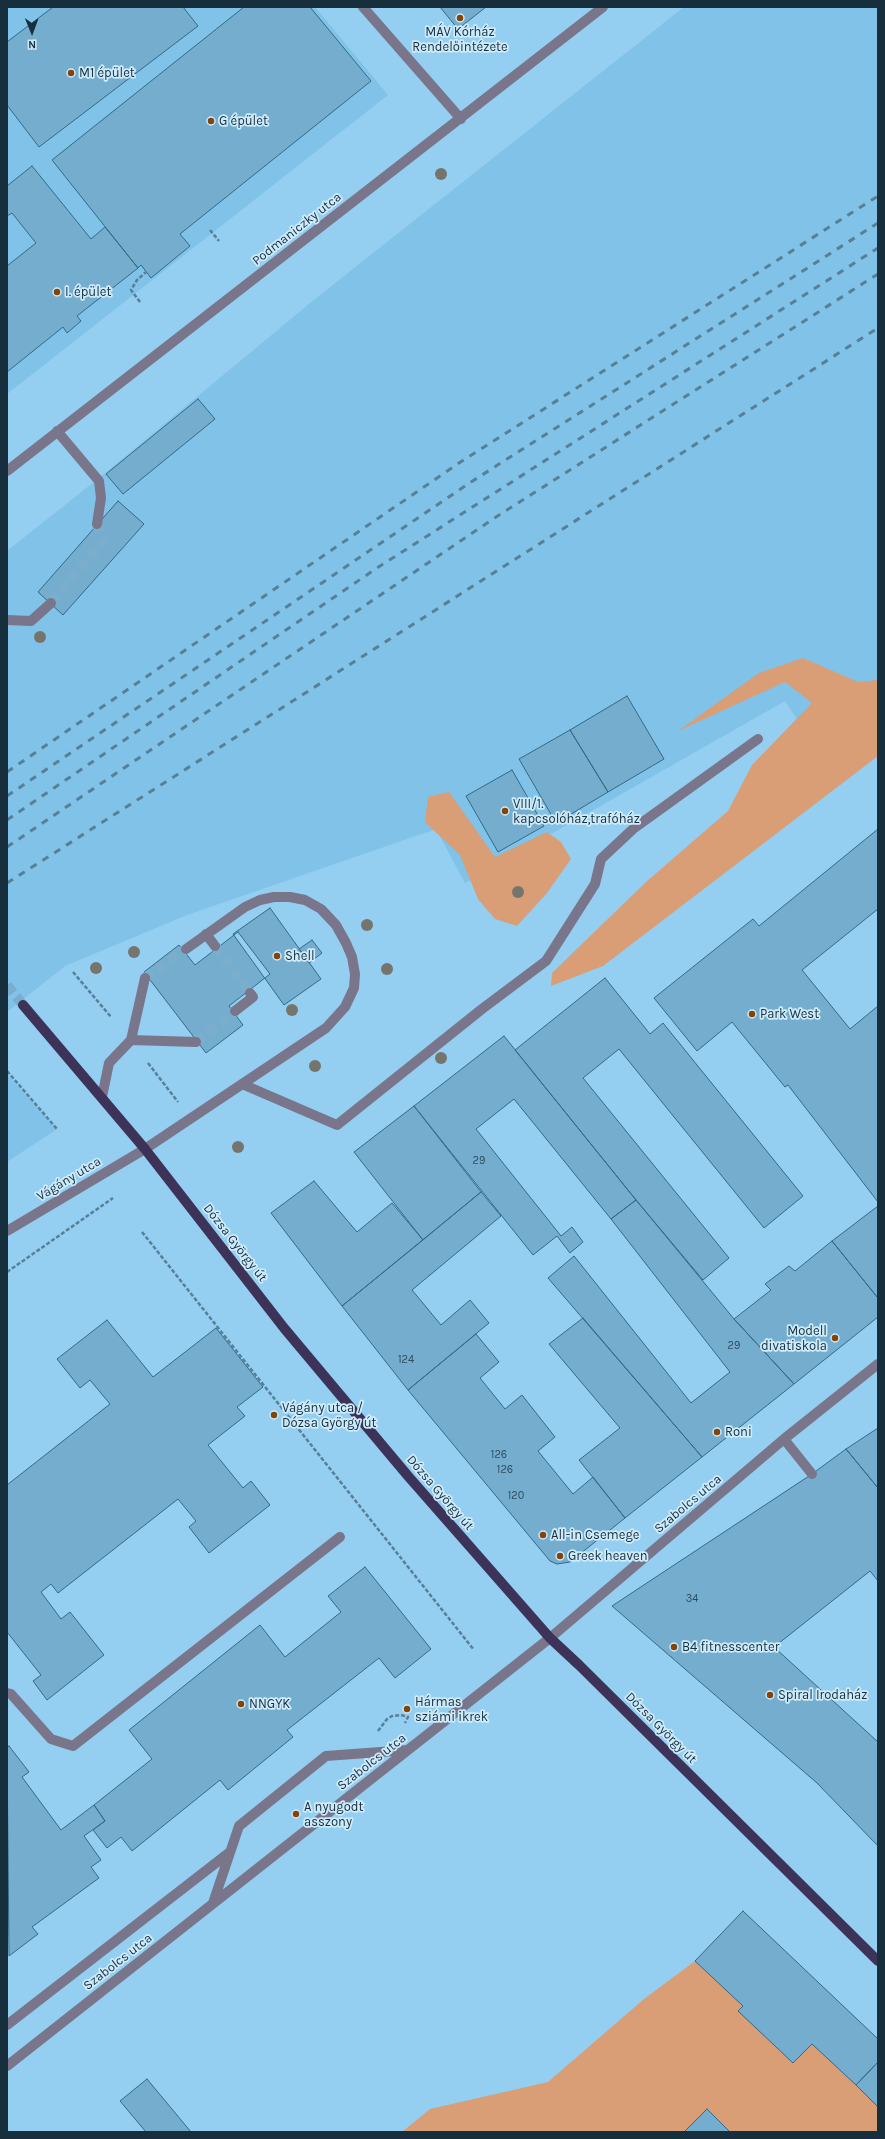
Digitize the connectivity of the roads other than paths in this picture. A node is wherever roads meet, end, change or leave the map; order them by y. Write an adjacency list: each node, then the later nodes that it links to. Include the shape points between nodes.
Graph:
1 (363, 7): 3 (street)
2 (603, 7): 3 (street, Podmaniczky utca)
3 (461, 119): 4 (street, Podmaniczky utca)
4 (57, 432): 5 (street, Podmaniczky utca); 6 (street, via 99,481 101,498)
5 (7, 471)
6 (97, 524)
7 (51, 603): 8 (street, via 31,621)
8 (7, 620)
9 (758, 739): 19 (street, via 633,829 601,858 595,884 546,961 337,1125)
10 (206, 934): 11 (street); 12 (street, Vágány utca); 19 (street, Vágány utca, via 245,907 260,900 290,896 305,900 321,909 336,925 352,957 354,988 336,1019)
11 (215, 946)
12 (186, 949)
13 (145, 978): 17 (street)
14 (250, 993): 16 (street, via 253,997)
15 (23, 1005): 20 (main road, Dózsa György út)
16 (235, 1011)
17 (131, 1040): 18 (street); 20 (street, via 109,1062)
18 (196, 1042)
19 (242, 1084): 21 (street, Vágány utca)
20 (102, 1097): 21 (main road, Dózsa György út)
21 (145, 1149): 22 (street, Vágány utca); 27 (main road, Dózsa György út, via 284,1328 408,1476)
22 (7, 1232)
23 (878, 1364): 24 (street, Szabolcs utca)
24 (784, 1439): 25 (street); 27 (street, Szabolcs utca)
25 (812, 1474)
26 (340, 1537): 28 (street, via 73,1746 51,1739 11,1694)
27 (550, 1638): 29 (street, Szabolcs utca); 32 (main road, Dózsa György út)
28 (7, 1693)
29 (408, 1750): 30 (street, via 326,1756 239,1826); 31 (street, Szabolcs utca)
30 (230, 1852): 31 (street); 33 (street)
31 (213, 1903): 34 (street, Szabolcs utca)
32 (878, 1961)
33 (7, 2025)
34 (7, 2066)

